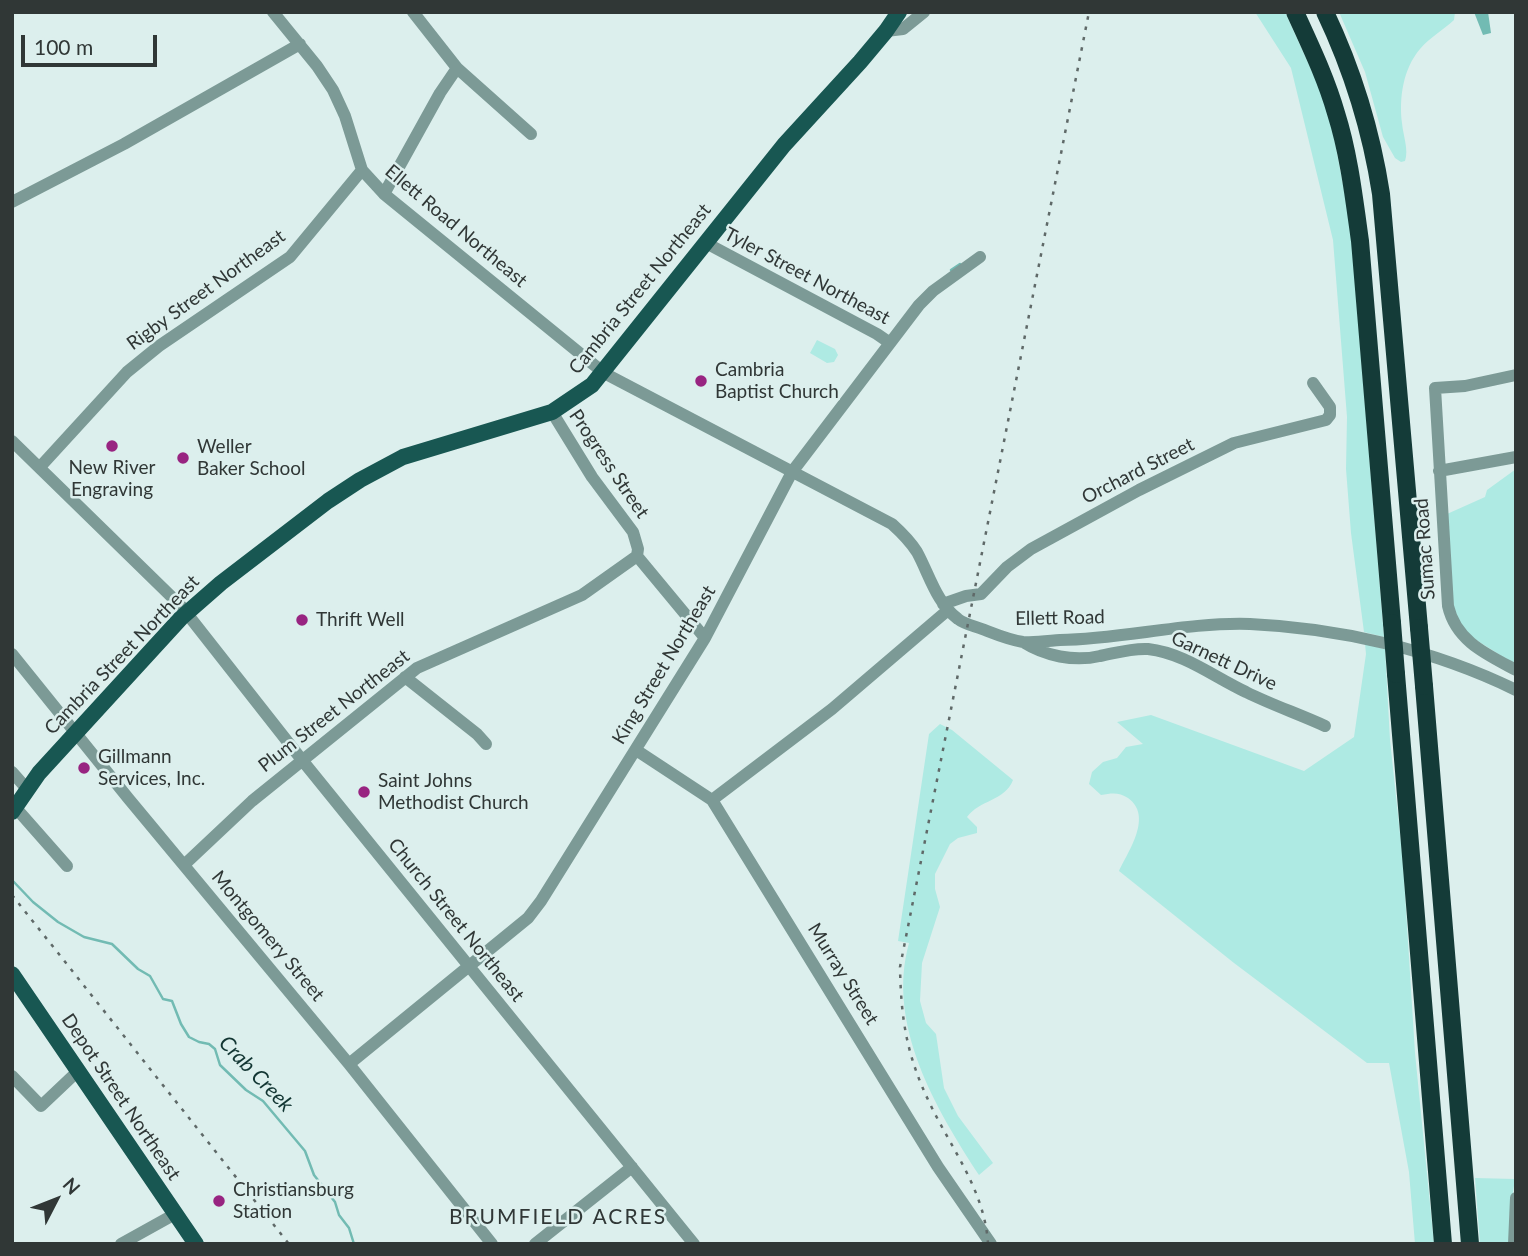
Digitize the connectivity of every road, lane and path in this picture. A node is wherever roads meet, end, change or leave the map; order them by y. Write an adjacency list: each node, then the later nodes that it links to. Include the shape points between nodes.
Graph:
1 (274, 12): 8 (street, Ellett Road Northeast)
2 (413, 12): 9 (street)
3 (899, 12): 7 (main road, Cambria Street Northeast)
4 (924, 12): 7 (street, via 903,29)
5 (1295, 12): 60 (highway, bridge, via 1337,115 1362,255)
6 (1325, 12): 61 (highway, bridge, via 1359,94 1377,169)
7 (886, 31): 14 (main road, Cambria Street Northeast, via 783,145)
8 (300, 44): 11 (street, Ellett Road Northeast, via 333,90); 13 (street)
9 (457, 68): 10 (street); 12 (street)
10 (531, 134)
11 (362, 170): 12 (street, Ellett Road Northeast); 23 (street, Rigby Street Northeast, via 290,257 127,372)
12 (384, 194): 17 (street, Ellett Road Northeast)
13 (12, 202)
14 (706, 243): 16 (street, Tyler Street Northeast); 17 (main road, Cambria Street Northeast)
15 (980, 257): 16 (street, King Street Northeast, via 933,291)
16 (890, 343): 25 (street, King Street Northeast)
17 (604, 373): 20 (main road, Cambria Street Northeast); 25 (street)
18 (1516, 375): 24 (street, via 1435,388)
19 (1313, 383): 27 (street, Orchard Street, via 1330,407 1326,420 1234,443 1040,544 1007,567 981,594)
20 (552, 412): 26 (street, Progress Street, via 633,532); 28 (main road, Cambria Street Northeast, via 427,449 378,469 314,512)
21 (12, 441): 23 (street, Church Street Northeast)
22 (1516, 457): 24 (street, Sumac Road)
23 (40, 467): 28 (street, Church Street Northeast)
24 (1439, 471): 32 (street, Sumac Road, via 1451,619 1468,641)
25 (792, 472): 27 (street, via 905,535); 29 (street, King Street Northeast)
26 (637, 556): 29 (street, Progress Street); 33 (street, Plum Street Northeast, via 582,595 431,661)
27 (946, 607): 30 (street, Ellett Road, via 959,621); 42 (street, Orchard Street, via 832,709)
28 (187, 613): 36 (main road, Cambria Street Northeast); 39 (street, Church Street Northeast)
29 (705, 638): 38 (street, King Street Northeast)
30 (1023, 642): 34 (street, Ellett Road, via 1085,640 1191,626 1289,626 1436,658); 35 (street, Garnett Drive, via 1056,657 1096,657 1132,649 1163,652)
31 (12, 654): 36 (street, Montgomery Street)
32 (1516, 670)
33 (405, 677): 37 (street); 39 (street, Plum Street Northeast)
34 (1516, 690)
35 (1325, 726)
36 (76, 732): 41 (main road, Cambria Street Northeast); 44 (street, Montgomery Street)
37 (486, 744)
38 (636, 750): 42 (street, Murray Street); 46 (street, King Street Northeast, via 528,918)
39 (302, 760): 44 (street, Plum Street Northeast); 46 (street, Church Street Northeast)
40 (12, 772): 41 (street)
41 (27, 789): 43 (main road, Cambria Street Northeast)
42 (712, 800): 59 (street, Murray Street, via 938,1167)
43 (14, 810): 45 (street)
44 (184, 864): 48 (street, Montgomery Street)
45 (67, 866)
46 (469, 965): 48 (street, King Street Northeast); 51 (street, Church Street Northeast)
47 (12, 974): 49 (main road, Depot Street Northeast)
48 (349, 1064): 56 (street, Montgomery Street)
49 (78, 1071): 50 (street, via 41,1106); 53 (main road, Depot Street Northeast)
50 (12, 1076)
51 (632, 1167): 57 (street); 58 (street, Church Street Northeast)
52 (1516, 1198): 62 (street)
53 (175, 1213): 54 (street); 55 (main road, Depot Street Northeast)
54 (121, 1244)
55 (196, 1244)
56 (492, 1244)
57 (535, 1244)
58 (694, 1244)
59 (991, 1244)
60 (1443, 1244)
61 (1470, 1244)
62 (1514, 1244)

